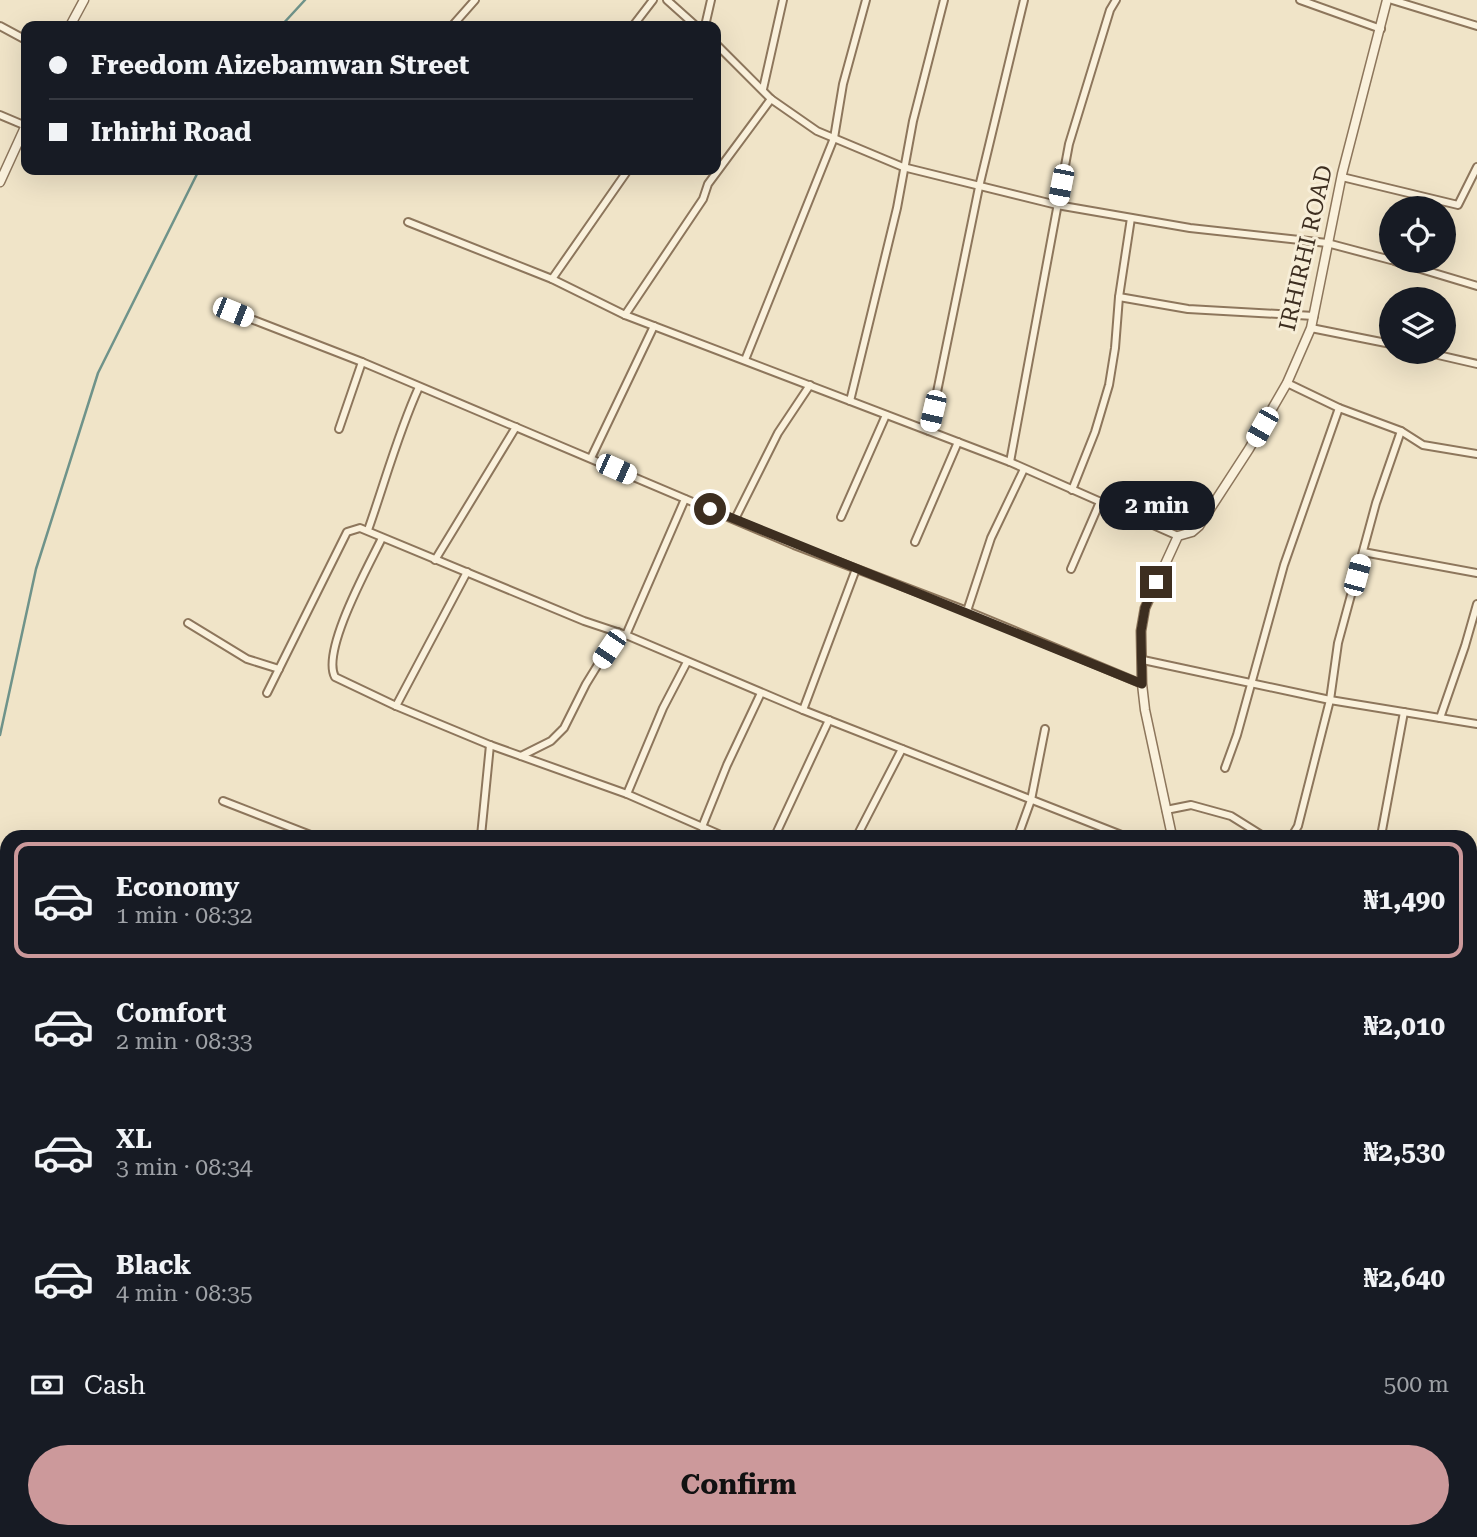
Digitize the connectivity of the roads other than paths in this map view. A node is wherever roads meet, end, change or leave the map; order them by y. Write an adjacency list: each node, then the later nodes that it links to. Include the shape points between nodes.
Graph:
1 (84, 0): 13 (street)
2 (475, 0): 14 (street)
3 (653, 0): 15 (street)
4 (667, 0): 16 (street)
5 (711, 0): 17 (street)
6 (783, 0): 23 (street)
7 (866, 0): 28 (street)
8 (944, 0): 30 (street)
9 (1024, 0): 36 (street)
10 (1116, 0): 37 (street, via 1069,144)
11 (1300, 0): 20 (street)
12 (1389, 0): 19 (street); 20 (street, IRHIRHI ROAD)
13 (73, 21)
14 (456, 21)
15 (637, 21)
16 (690, 21)
17 (706, 21)
18 (0, 26): 21 (street)
19 (1477, 26)
20 (1381, 29): 34 (street, IRHIRHI ROAD)
21 (21, 37)
22 (721, 50): 23 (street)
23 (763, 89): 24 (street)
24 (771, 99): 28 (street); 29 (street)
25 (0, 115): 26 (street)
26 (21, 123)
27 (21, 136): 35 (street)
28 (834, 138): 30 (street); 53 (street)
29 (721, 166)
30 (903, 167): 36 (street); 59 (street)
31 (1477, 167): 34 (street, via 1458,205)
32 (625, 175): 43 (street)
33 (715, 175): 47 (street)
34 (1342, 177): 40 (street, IRHIRHI ROAD)
35 (0, 182)
36 (979, 187): 37 (street); 64 (street)
37 (1057, 205): 38 (street); 69 (street)
38 (1131, 218): 40 (street); 45 (street)
39 (408, 222): 43 (street)
40 (1328, 243): 41 (street); 48 (street, IRHIRHI ROAD)
41 (1379, 256)
42 (1435, 273): 44 (street)
43 (552, 279): 47 (street)
44 (1477, 286)
45 (1119, 297): 48 (street, via 1188,309); 71 (street, via 1109,385)
46 (233, 312): 54 (street)
47 (625, 315): 49 (street)
48 (1314, 316): 50 (street, IRHIRHI ROAD)
49 (654, 326): 53 (street); 68 (street)
50 (1311, 328): 51 (street); 56 (street, IRHIRHI ROAD)
51 (1379, 342)
52 (1456, 359): 55 (street)
53 (745, 360): 57 (street)
54 (362, 362): 58 (street); 63 (street)
55 (1477, 363)
56 (1287, 383): 60 (street); 77 (street, IRHIRHI ROAD, via 1199,526)
57 (810, 385): 59 (street); 75 (street, via 778,433)
58 (419, 387): 62 (street); 76 (street)
59 (850, 401): 61 (street)
60 (1339, 408): 65 (street); 94 (street, via 1284,565)
61 (886, 415): 64 (street); 74 (street)
62 (516, 427): 68 (street); 81 (street)
63 (339, 429)
64 (929, 431): 66 (street)
65 (1401, 431): 67 (street, via 1423,444); 80 (street)
66 (958, 442): 69 (street); 79 (street)
67 (1477, 454)
68 (590, 458): 72 (street)
69 (1010, 462): 70 (street)
70 (1024, 469): 71 (street); 87 (street, via 991,538)
71 (1072, 490): 73 (street)
72 (685, 499): 75 (street); 90 (street)
73 (1100, 502): 77 (street); 83 (street)
74 (841, 517)
75 (734, 519): 82 (street)
76 (368, 530): 78 (street); 93 (street, via 355,527 347,532)
77 (1178, 536): 91 (street, IRHIRHI ROAD, via 1145,608)
78 (382, 538): 81 (street); 99 (street, via 336,640 331,667 340,681)
79 (915, 541)
80 (1363, 552): 85 (street); 98 (street, via 1338,643)
81 (435, 560): 84 (street)
82 (856, 569): 87 (street); 100 (street)
83 (1071, 569)
84 (467, 572): 89 (street); 99 (street)
85 (1477, 573)
86 (1477, 604): 102 (street)
87 (967, 611): 95 (street)
88 (188, 623): 93 (street, via 247,659)
89 (618, 632): 90 (street); 108 (street, via 564,728 551,741)
90 (626, 635): 92 (street)
91 (1143, 660): 94 (street); 95 (street, IRHIRHI ROAD)
92 (687, 662): 97 (street); 110 (street)
93 (279, 669): 96 (street)
94 (1250, 683): 98 (street); 109 (street)
95 (1142, 684): 113 (street, IRHIRHI ROAD)
96 (267, 693)
97 (761, 693): 100 (street); 114 (street)
98 (1330, 700): 101 (street); 124 (street)
99 (396, 706): 106 (street)
100 (803, 710): 103 (street)
101 (1404, 712): 102 (street); 125 (street)
102 (1440, 718): 104 (street)
103 (829, 720): 107 (street); 118 (street)
104 (1477, 724)
105 (1045, 729): 111 (street)
106 (490, 745): 108 (street); 116 (street)
107 (902, 749): 111 (street); 119 (street)
108 (521, 756): 110 (street)
109 (1225, 768)
110 (627, 794): 114 (street)
111 (1031, 800): 120 (street); 121 (street)
112 (223, 801): 115 (street)
113 (1166, 810): 122 (street, IRHIRHI ROAD); 123 (street, via 1192,805 1231,816)
114 (702, 827): 117 (street)
115 (298, 830)
116 (482, 830)
117 (709, 830)
118 (778, 830)
119 (860, 830)
120 (1020, 830)
121 (1108, 830)
122 (1171, 830)
123 (1253, 830)
124 (1296, 830)
125 (1382, 830)

